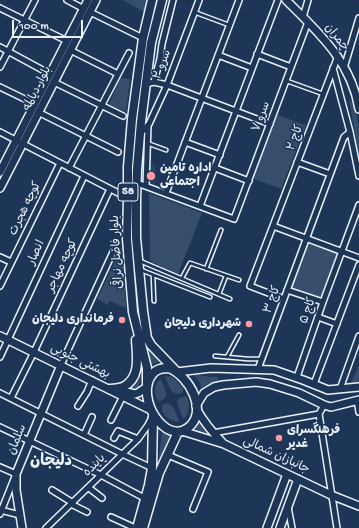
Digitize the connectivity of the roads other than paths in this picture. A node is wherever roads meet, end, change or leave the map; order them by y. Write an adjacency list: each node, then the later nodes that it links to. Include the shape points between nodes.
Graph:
1 (35, 0): 17 (street)
2 (67, 0): 14 (street)
3 (88, 0): 14 (street, بلوار دیالمه)
4 (96, 0): 14 (street, بلوار دیالمه)
5 (152, 0): 20 (main road, بلوار فاضل نراقی / 58)
6 (162, 0): 38 (main road, بلوار فاضل نراقی / 58, via 151,43)
7 (173, 0): 38 (street, via 160,59)
8 (198, 0): 15 (street, سرو ۲)
9 (239, 0): 19 (street)
10 (278, 0): 26 (street)
11 (286, 0): 18 (street, چمران)
12 (308, 0): 18 (street, سرو ۷)
13 (0, 8): 17 (street)
14 (87, 10): 20 (street); 21 (street, بلوار دیالمه); 23 (street, بلوار دیالمه)
15 (194, 12): 19 (lane); 39 (street, سرو ۲)
16 (359, 18): 33 (street)
17 (24, 20): 21 (street); 24 (street)
18 (306, 20): 28 (street, چمران); 30 (street, سرو ۷)
19 (229, 25): 27 (street)
20 (142, 38): 76 (main road, بلوار فاضل نراقی / 58, via 132,119)
21 (67, 42): 34 (street, بلوار دیالمه)
22 (0, 47): 24 (street)
23 (70, 50): 35 (street); 37 (street, بلوار دیالمه)
24 (8, 51): 29 (street); 34 (street)
25 (129, 53): 35 (street)
26 (257, 54): 30 (street); 31 (street)
27 (218, 55): 31 (street); 42 (street)
28 (338, 56): 32 (street, کاج ۲); 33 (street, چمران)
29 (0, 67)
30 (291, 67): 36 (street, سرو ۷)
31 (252, 68): 47 (street)
32 (333, 68): 41 (street, کاج ۲); 53 (street)
33 (344, 68): 43 (street, چمران)
34 (50, 74): 44 (street, بلوار دیالمه)
35 (118, 74): 45 (street)
36 (286, 80): 41 (lane); 51 (street, سرو ۷)
37 (54, 82): 45 (street); 48 (street, بلوار دیالمه)
38 (150, 83): 39 (street); 54 (main road, بلوار فاضل نراقی / 58)
39 (167, 85): 42 (street); 50 (street, سرو ۲)
40 (0, 87): 44 (street)
41 (323, 94): 62 (street, کاج ۲)
42 (202, 98): 47 (street); 57 (street)
43 (358, 98): 46 (street, چمران)
44 (35, 104): 56 (street, بلوار دیالمه)
45 (101, 106): 49 (street); 55 (street)
46 (359, 110)
47 (236, 111): 51 (street); 61 (street)
48 (38, 112): 55 (street); 56 (street, بلوار دیالمه)
49 (123, 116)
50 (148, 124): 54 (street, سرو ۲); 58 (street)
51 (270, 124): 70 (street, سرو ۷)
52 (0, 132): 56 (street)
53 (350, 132): 67 (street, کاج ۳, via 344,137); 69 (street)
54 (140, 134): 71 (main road, بلوار فاضل نراقی / 58)
55 (86, 136): 60 (street); 64 (street)
56 (20, 142): 63 (street); 66 (street, بلوار دیالمه); 73 (street, بلوار دیالمه)
57 (185, 142): 61 (street); 75 (street)
58 (147, 143): 59 (lane); 72 (street)
59 (166, 150)
60 (118, 152)
61 (220, 155): 65 (street)
62 (298, 162): 67 (street); 79 (street, کاج ۲)
63 (60, 163): 64 (street); 86 (street, کوچه هجرت)
64 (69, 168): 68 (street)
65 (215, 168): 70 (street); 78 (street)
66 (0, 172)
67 (330, 174): 81 (street, کاج ۳)
68 (84, 176): 74 (street); 108 (street, انصار)
69 (359, 176)
70 (249, 181): 78 (street, سرو ۷, via 234,219)
71 (137, 183): 72 (street); 87 (main road, بلوار فاضل نراقی / 58, via 136,238)
72 (146, 186): 75 (street)
73 (0, 188)
74 (110, 189): 76 (street); 109 (street, کوچه مهاجر)
75 (166, 193): 78 (street)
76 (128, 198): 102 (main road, بلوار فاضل نراقی / 58, via 127,239)
77 (359, 205): 82 (street, کاج ۵)
78 (200, 206)
79 (273, 226): 81 (street); 99 (street, کاج ۲, via 250,286)
80 (221, 230): 89 (lane)
81 (306, 238): 82 (street); 95 (street, کاج ۳)
82 (342, 251): 85 (street); 101 (street, کاج ۵)
83 (113, 252): 114 (street)
84 (0, 257): 86 (street)
85 (359, 258)
86 (11, 262): 94 (street, کوچه هجرت)
87 (139, 265): 90 (lane); 92 (lane); 116 (main road, بلوار فاضل نراقی / 58, via 147,338)
88 (359, 265): 104 (street)
89 (206, 269): 91 (lane); 92 (lane, via 190,263)
90 (153, 275): 97 (lane); 100 (lane)
91 (226, 276): 93 (lane); 96 (lane)
92 (182, 278): 96 (lane)
93 (239, 280)
94 (0, 286)
95 (287, 290): 99 (street, کاج ۳); 101 (street)
96 (220, 294): 98 (lane)
97 (210, 297)
98 (230, 299)
99 (284, 299): 113 (street, کاج ۳)
100 (154, 301)
101 (323, 302): 103 (street, کاج ۵)
102 (133, 312): 120 (main road, بلوار فاضل نراقی / 58, via 147,368); 122 (main road, via 138,363 136,372 131,381 123,387)
103 (318, 317): 104 (street); 117 (street, کاج ۵)
104 (337, 324): 119 (street)
105 (239, 335): 112 (lane)
106 (0, 336): 108 (street, بهشتی جنوبی)
107 (359, 336): 123 (street)
108 (8, 340): 109 (street, بهشتی جنوبی); 111 (street, انصار)
109 (34, 352): 114 (street, بهشتی جنوبی); 127 (street, کوچه مهاجر)
110 (215, 356): 112 (lane)
111 (0, 357)
112 (228, 357): 113 (lane)
113 (261, 358): 115 (street, کاج ۳)
114 (61, 365): 118 (street, بهشتی جنوبی); 134 (street, سلمان)
115 (258, 369): 116 (street, via 211,368); 117 (street, via 274,370)
116 (177, 372): 120 (main road, via 161,368 154,372); 131 (main road, via 194,393)
117 (300, 378): 119 (street); 125 (street, via 304,389)
118 (92, 380): 122 (street, بهشتی جنوبی); 130 (street)
119 (314, 384): 123 (street, via 328,390)
120 (147, 385): 122 (street, via 135,394); 133 (main road)
121 (359, 387): 123 (street)
122 (110, 389): 126 (street, بهشتی جنوبی)
123 (340, 389)
124 (0, 393): 127 (street)
125 (299, 393): 129 (street); 131 (street, via 256,382 223,385 214,387 204,394)
126 (123, 396): 133 (street, بهشتی جنوبی); 137 (street)
127 (11, 398): 134 (street)
128 (358, 400): 129 (street, via 331,407); 132 (street)
129 (324, 405): 135 (street)
130 (78, 406)
131 (196, 408): 139 (main road, via 195,418 190,426); 140 (street)
132 (359, 412)
133 (152, 413): 139 (main road, via 162,425); 143 (street, پاینده, via 148,425); 149 (main road)
134 (41, 414): 141 (street); 144 (street, سلمان)
135 (319, 414): 140 (street); 156 (street)
136 (92, 418): 141 (street)
137 (111, 420)
138 (0, 426): 144 (street)
139 (180, 432): 145 (street, جانبازان شمالی); 147 (main road)
140 (213, 433): 145 (street)
141 (84, 435): 146 (street)
142 (114, 438): 143 (street, via 118,431)
143 (138, 439): 146 (street, پاینده)
144 (30, 441): 150 (street, سلمان); 152 (street)
145 (224, 444): 151 (street, جانبازان شمالی)
146 (122, 454): 149 (street); 152 (street, پاینده)
147 (168, 455): 162 (street, via 208,472); 170 (main road, via 159,473)
148 (0, 467): 150 (street)
149 (152, 468): 158 (main road)
150 (16, 474): 163 (street); 165 (street, سلمان)
151 (287, 474): 153 (street, جانبازان شمالی); 171 (street)
152 (101, 475): 154 (street, پاینده); 158 (street)
153 (298, 479): 156 (street, جانبازان شمالی); 160 (street)
154 (88, 488): 157 (street); 159 (street, پاینده)
155 (52, 490): 159 (street)
156 (331, 495): 161 (street, جانبازان شمالی); 174 (street)
157 (102, 498)
158 (146, 499): 169 (main road)
159 (72, 503): 164 (street); 168 (street, پاینده)
160 (288, 506): 172 (street); 173 (street)
161 (359, 506)
162 (194, 509)
163 (0, 511): 165 (street)
164 (87, 512)
165 (20, 515): 167 (street, سلمان)
166 (111, 518): 169 (street)
167 (22, 528)
168 (46, 528)
169 (136, 528)
170 (143, 528)
171 (267, 528)
172 (280, 528)
173 (292, 528)
174 (337, 528)

